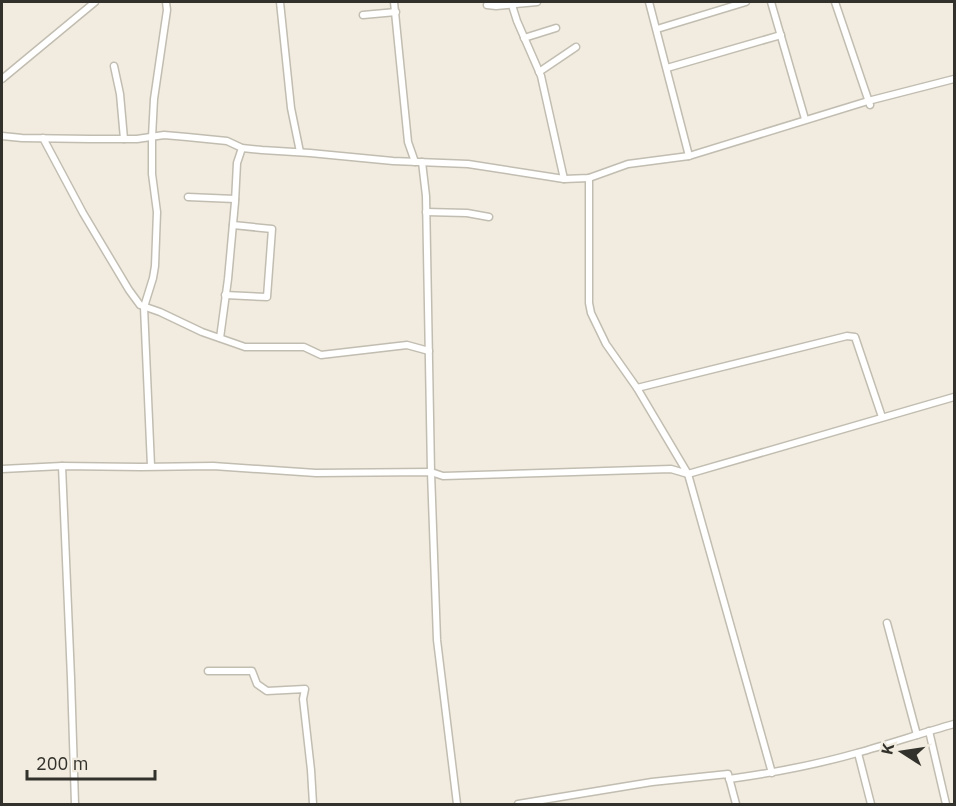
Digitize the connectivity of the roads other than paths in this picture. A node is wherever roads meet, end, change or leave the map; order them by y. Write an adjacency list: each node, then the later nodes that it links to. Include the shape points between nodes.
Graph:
1 (95, 2): 22 (street)
2 (166, 2): 27 (street)
3 (279, 2): 31 (street)
4 (394, 2): 12 (street)
5 (537, 2): 10 (street)
6 (649, 2): 15 (street)
7 (746, 2): 15 (street)
8 (771, 2): 16 (street)
9 (835, 2): 24 (street)
10 (511, 3): 11 (street); 17 (street)
11 (487, 5)
12 (396, 12): 13 (street); 33 (street, via 408,142)
13 (363, 15)
14 (556, 28): 17 (street)
15 (657, 29): 20 (street)
16 (781, 35): 20 (street); 25 (street)
17 (524, 38): 21 (street)
18 (576, 47): 21 (street)
19 (114, 66): 29 (street)
20 (667, 68): 32 (street)
21 (539, 72): 35 (street)
22 (2, 79)
23 (954, 79): 24 (street)
24 (869, 103): 25 (street)
25 (805, 119): 32 (street)
26 (2, 136): 28 (street)
27 (152, 137): 29 (street); 30 (street, via 227,141); 42 (street, via 157,226 153,278)
28 (43, 138): 29 (street); 42 (street, via 129,290)
29 (124, 139)
30 (242, 148): 31 (street); 37 (street)
31 (300, 152): 33 (street)
32 (689, 156): 34 (street, via 628,164)
33 (419, 162): 35 (street, via 468,164); 38 (street)
34 (590, 178): 35 (street); 45 (street, via 591,313 606,345)
35 (564, 179)
36 (188, 197): 37 (street)
37 (235, 199): 40 (street)
38 (426, 212): 39 (street); 44 (street)
39 (489, 217)
40 (233, 225): 41 (street); 41 (street, via 272,229 267,297)
41 (225, 295): 43 (street)
42 (144, 307): 43 (street); 49 (street)
43 (220, 338): 44 (street, via 245,347 304,347 321,355 407,345)
44 (429, 351): 51 (street)
45 (637, 388): 47 (street, via 847,336 855,337); 52 (street)
46 (954, 397): 47 (street)
47 (882, 417): 52 (street)
48 (62, 466): 49 (street); 50 (street); 61 (street)
49 (151, 466): 51 (street, via 213,465 316,473)
50 (2, 469)
51 (431, 472): 52 (street, via 443,476 671,469); 63 (street, via 437,640)
52 (688, 474): 59 (street)
53 (887, 623): 57 (street)
54 (208, 671): 62 (street, via 252,671 257,684 267,691 305,688)
55 (954, 724): 56 (street)
56 (929, 731): 57 (street); 67 (street)
57 (917, 735): 58 (street)
58 (858, 753): 59 (street); 66 (street)
59 (772, 773): 60 (street)
60 (729, 779): 64 (street, via 728,774 652,783); 65 (street)
61 (75, 804)
62 (313, 804)
63 (457, 804)
64 (518, 804)
65 (736, 804)
66 (871, 804)
67 (946, 804)

